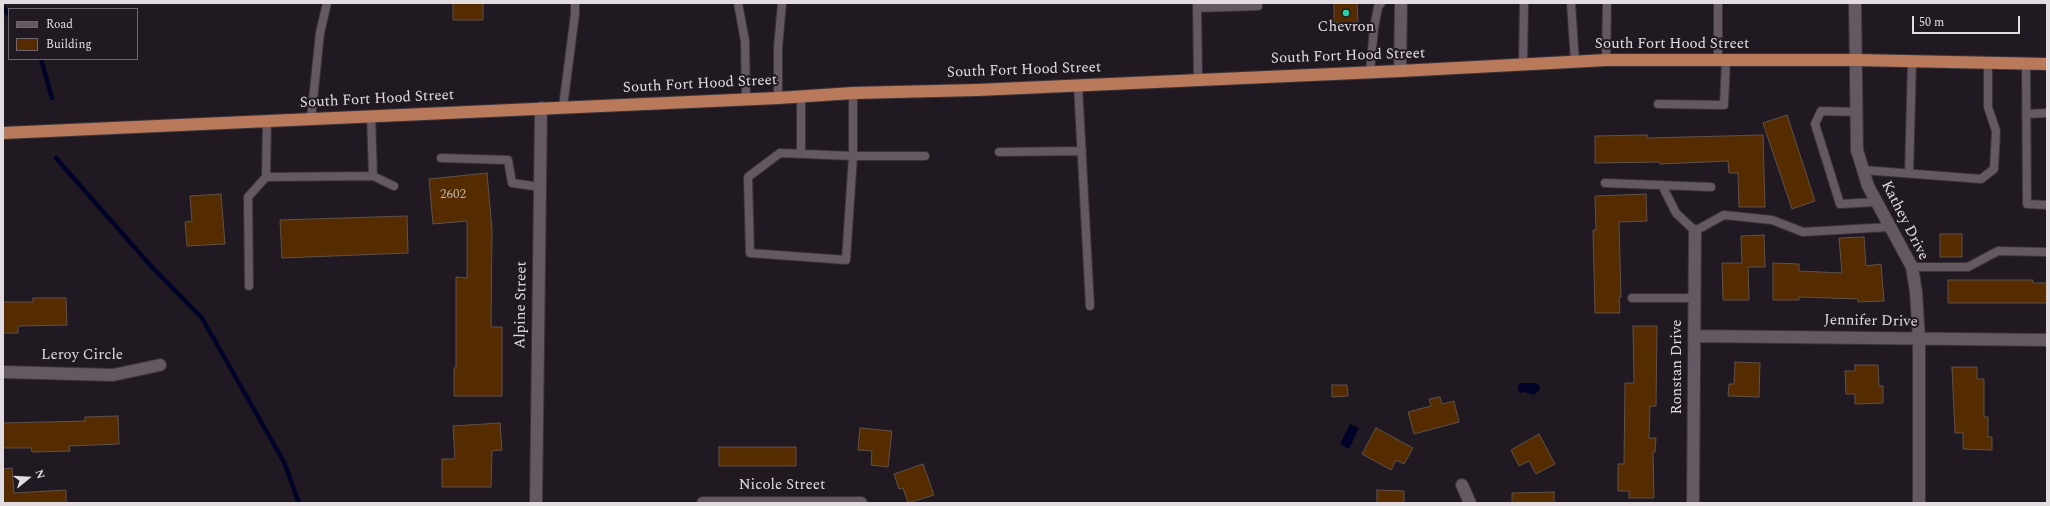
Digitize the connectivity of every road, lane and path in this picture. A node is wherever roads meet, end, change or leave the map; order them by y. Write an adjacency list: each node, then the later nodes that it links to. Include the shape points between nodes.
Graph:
1 (327, 3): 38 (lane, via 320,34)
2 (575, 3): 32 (lane)
3 (738, 3): 30 (lane, via 745,41)
4 (782, 3): 29 (lane, via 778,48)
5 (1258, 3): 13 (lane, via 1258,6)
6 (1381, 3): 24 (lane, via 1374,28)
7 (1400, 3): 23 (street)
8 (1524, 3): 22 (lane)
9 (1571, 3): 17 (lane)
10 (1607, 3): 14 (lane)
11 (1718, 3): 15 (lane)
12 (1855, 3): 16 (street, Kathey Drive)
13 (1197, 6): 25 (lane)
14 (1606, 60): 15 (highway, South Fort Hood Street); 17 (highway, South Fort Hood Street)
15 (1722, 60): 16 (highway, South Fort Hood Street); 31 (lane, via 1724,105)
16 (1856, 60): 18 (highway, South Fort Hood Street); 34 (street, Kathey Drive)
17 (1575, 62): 22 (highway, South Fort Hood Street)
18 (1912, 62): 19 (highway, South Fort Hood Street); 48 (lane)
19 (1988, 63): 20 (highway, South Fort Hood Street); 48 (lane, via 1988,107 1996,131 1994,169 1981,179)
20 (2026, 64): 21 (highway, South Fort Hood Street); 36 (lane)
21 (2047, 64)
22 (1523, 65): 23 (highway, South Fort Hood Street)
23 (1400, 71): 24 (highway, South Fort Hood Street)
24 (1370, 72): 25 (highway, South Fort Hood Street)
25 (1198, 80): 26 (highway, South Fort Hood Street)
26 (1078, 85): 27 (highway, South Fort Hood Street); 41 (lane)
27 (853, 93): 28 (highway, South Fort Hood Street); 44 (lane)
28 (801, 96): 29 (highway, South Fort Hood Street); 43 (lane)
29 (778, 98): 30 (highway, South Fort Hood Street)
30 (746, 99): 32 (highway, South Fort Hood Street)
31 (1658, 104)
32 (563, 107): 33 (highway, South Fort Hood Street)
33 (541, 108): 37 (highway, South Fort Hood Street); 54 (street, Alpine Street)
34 (1856, 112): 47 (street, Kathey Drive, via 1857,150); 56 (lane, via 1821,111 1815,124 1840,204)
35 (2047, 113): 36 (lane)
36 (2026, 114): 57 (lane, via 2027,204)
37 (371, 116): 38 (highway, South Fort Hood Street); 49 (lane)
38 (311, 119): 39 (highway, South Fort Hood Street)
39 (267, 121): 40 (highway, South Fort Hood Street); 50 (lane)
40 (3, 133)
41 (1082, 151): 42 (lane); 65 (lane)
42 (999, 152)
43 (801, 154): 44 (lane); 44 (lane, via 780,153 748,177 750,253 846,260)
44 (853, 156): 45 (lane)
45 (925, 156)
46 (441, 158): 54 (lane, via 508,160 512,183)
47 (1863, 170): 48 (lane); 56 (street, Kathey Drive)
48 (1909, 174)
49 (373, 176): 50 (lane); 53 (lane)
50 (266, 177): 62 (lane, via 248,197)
51 (1605, 183): 52 (lane)
52 (1662, 185): 55 (lane); 59 (lane, via 1676,213)
53 (394, 186)
54 (540, 187): 72 (street, Alpine Street)
55 (1711, 187)
56 (1876, 202): 58 (street, Kathey Drive)
57 (2047, 205)
58 (1890, 227): 59 (lane, via 1803,232 1772,220 1724,215); 61 (street, Kathey Drive)
59 (1695, 231): 64 (street, Ronstan Drive)
60 (2047, 252): 61 (lane, via 1998,251 1968,268)
61 (1912, 267): 67 (street, Kathey Drive)
62 (249, 286)
63 (1632, 298): 64 (lane)
64 (1694, 298): 66 (street, Ronstan Drive)
65 (1090, 306)
66 (1694, 336): 67 (street, Jennifer Drive); 77 (street, Ronstan Drive)
67 (1919, 339): 68 (street, Jennifer Drive); 78 (street, Kathey Drive)
68 (2047, 340)
69 (160, 365): 70 (street, Leroy Circle, via 113,375)
70 (3, 372)
71 (1462, 484): 76 (street)
72 (536, 503)
73 (703, 503): 74 (street, Nicole Street)
74 (707, 503): 75 (street, Nicole Street)
75 (861, 503)
76 (1470, 503)
77 (1693, 503)
78 (1919, 503)

